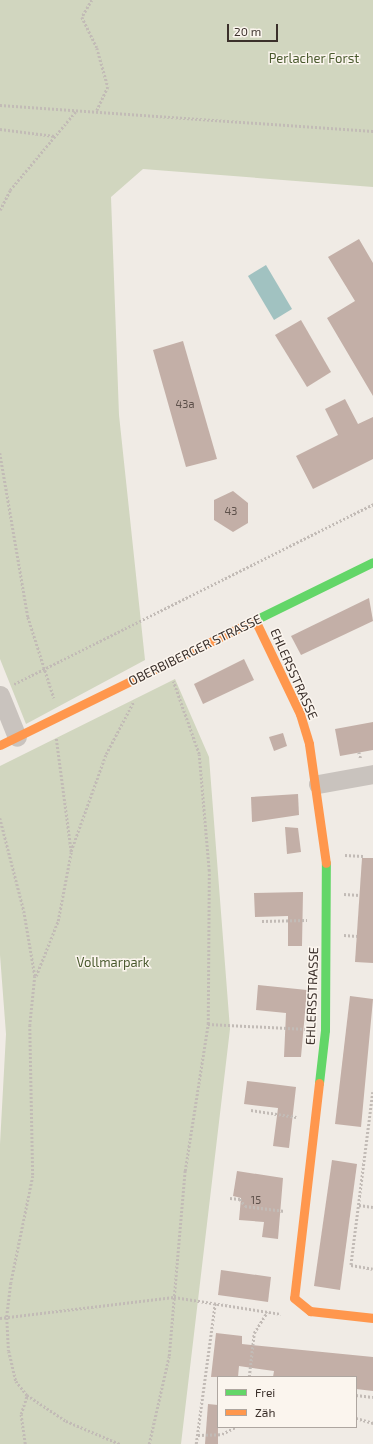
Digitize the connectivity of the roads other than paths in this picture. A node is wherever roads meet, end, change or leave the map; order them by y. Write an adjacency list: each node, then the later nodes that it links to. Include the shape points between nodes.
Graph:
1 (373, 562): 2 (street, OBERBIBERGER STRASSE)
2 (256, 620): 4 (street, OBERBIBERGER STRASSE); 6 (street, EHLERSSTRASSE, via 300,714)
3 (3, 699): 4 (street, OBERBIBERGER STRASSE)
4 (8, 741)
5 (373, 774): 6 (street)
6 (318, 784): 7 (street, EHLERSSTRASSE, via 326,854 325,1030 294,1298 310,1311)
7 (373, 1318)

